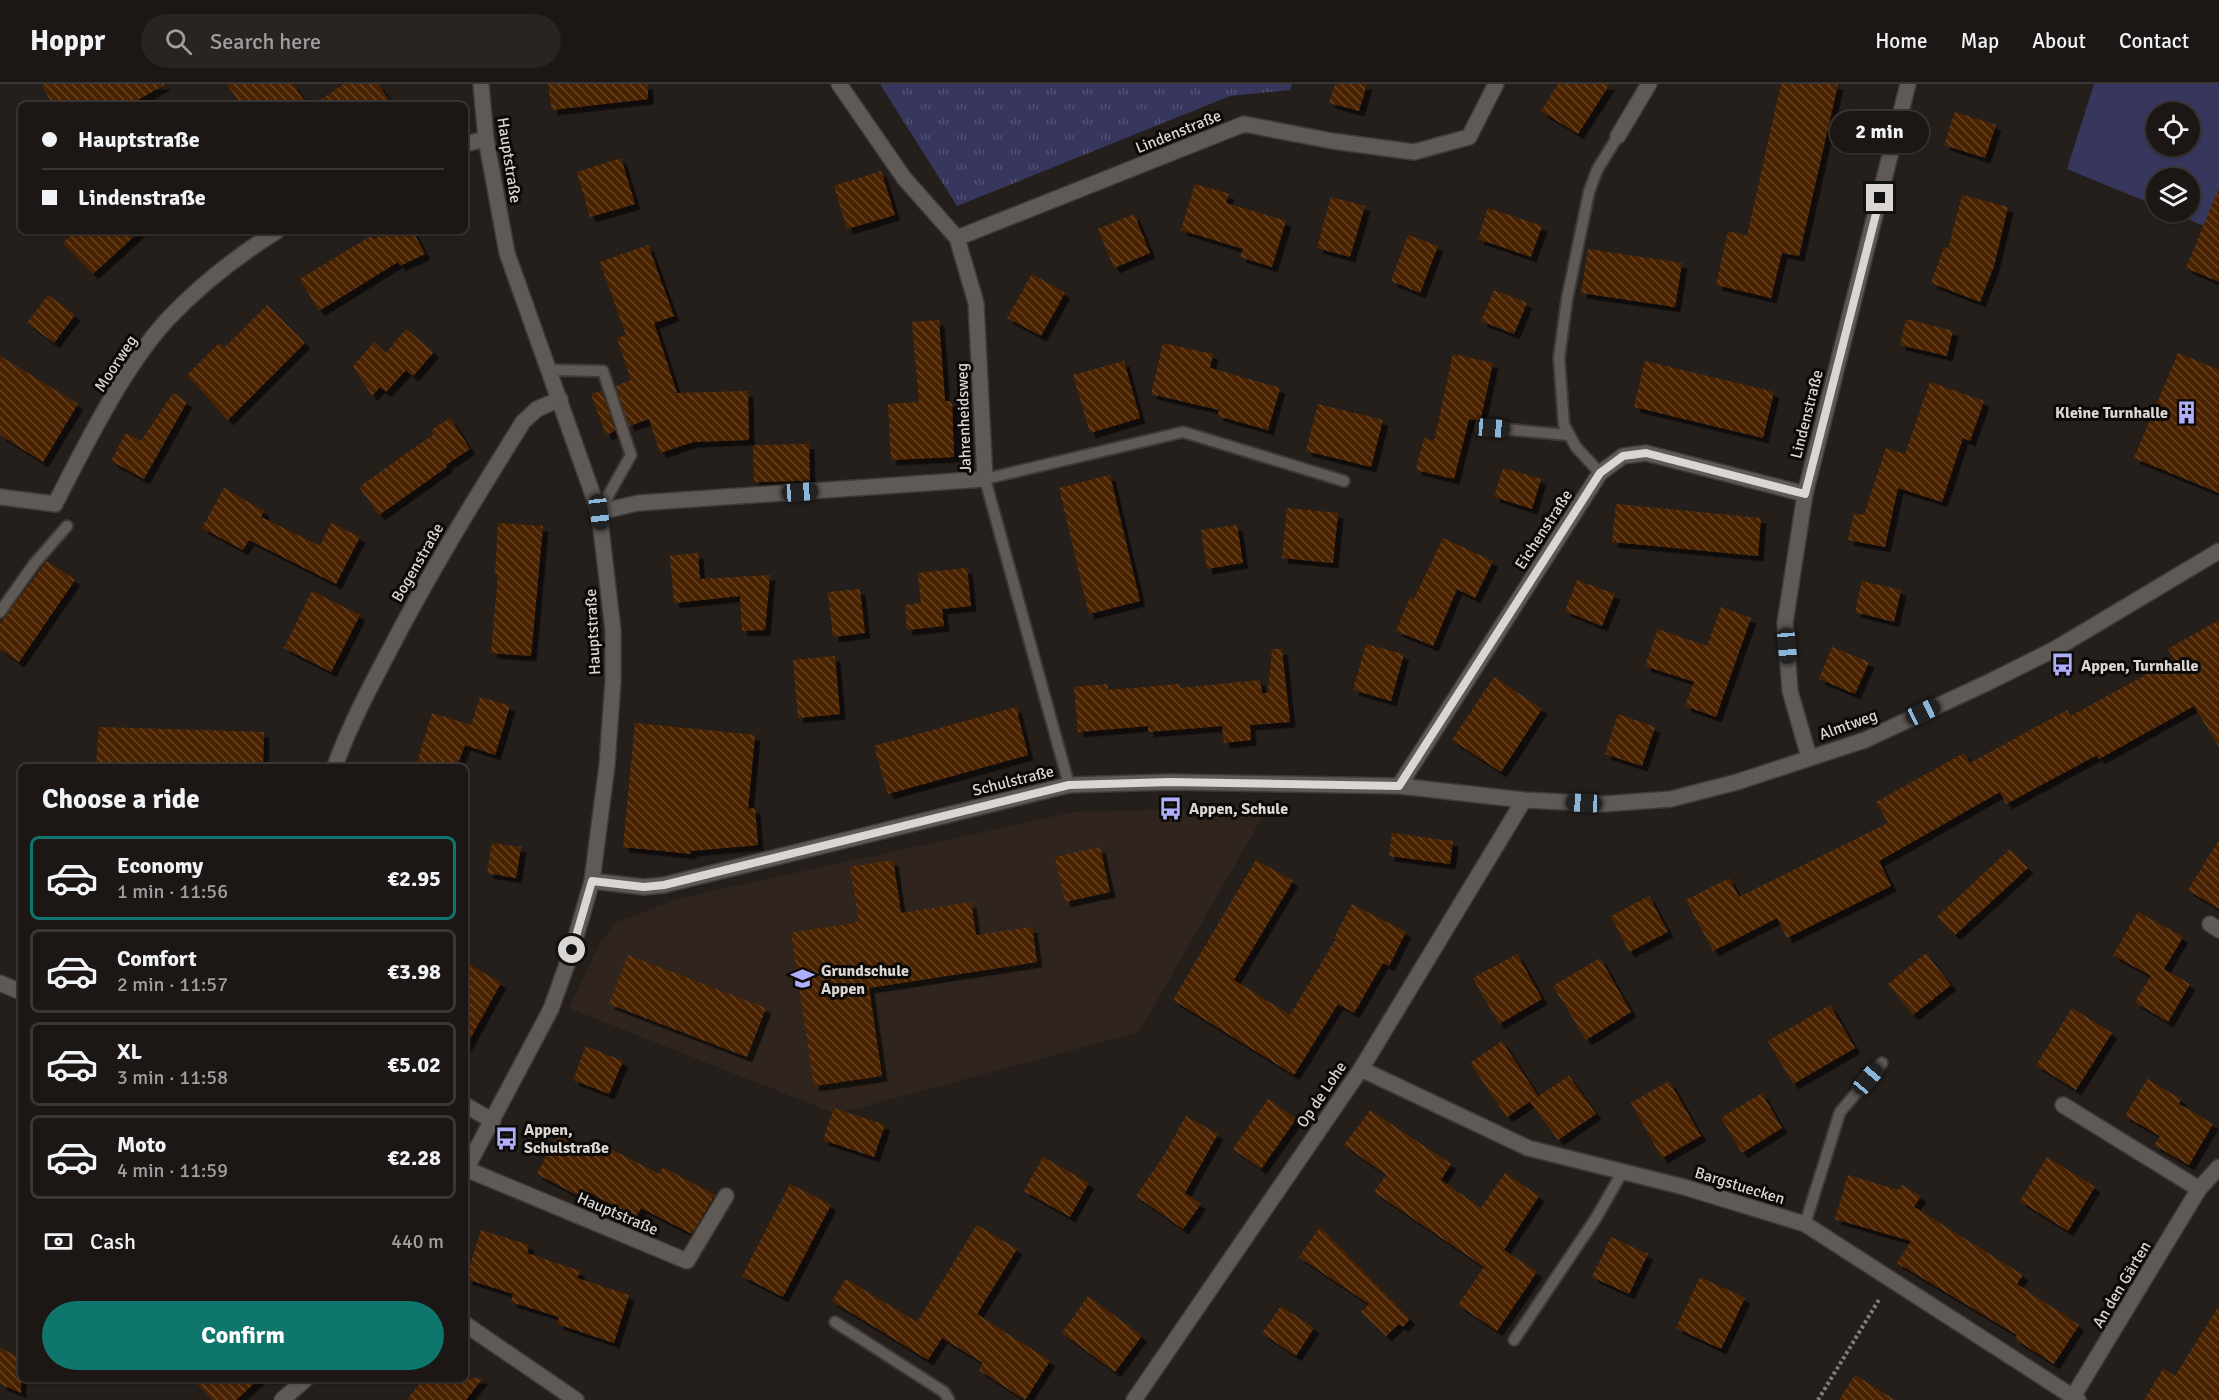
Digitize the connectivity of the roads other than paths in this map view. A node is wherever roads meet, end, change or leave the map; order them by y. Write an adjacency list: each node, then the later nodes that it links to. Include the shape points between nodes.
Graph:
1 (481, 84): 7 (street, Hauptstraße)
2 (839, 84): 10 (street, Jahrenheidsweg, via 904,178)
3 (1496, 84): 10 (street, Lindenstraße, via 1468,137 1414,152 1244,124)
4 (1649, 84): 6 (street)
5 (1908, 84): 18 (street, Lindenstraße)
6 (1618, 136): 14 (lane, via 1593,180 1567,299 1559,358)
7 (486, 139): 8 (street); 11 (street, Hauptstraße, via 507,253)
8 (468, 143)
9 (273, 234): 19 (street, Moorweg, via 230,263 166,321 115,395 55,504)
10 (957, 238): 16 (street, Jahrenheidsweg, via 976,303)
11 (550, 370): 12 (street, Hauptstraße); 20 (lane, via 603,371 631,455)
12 (560, 399): 20 (street, Hauptstraße); 25 (street, Bogenstraße, via 537,409 523,422 417,596 346,734)
13 (1492, 428): 14 (lane)
14 (1568, 435): 15 (lane)
15 (1600, 473): 18 (street, Eichenstraße, via 1623,456 1646,453); 27 (street, Eichenstraße)
16 (985, 479): 17 (lane, via 1183,432); 20 (street, Jahrenheidsweg, via 638,503); 26 (lane)
17 (1344, 481)
18 (1805, 494): 24 (street, Lindenstraße, via 1785,623 1790,691)
19 (0, 497)
20 (599, 512): 29 (street, Hauptstraße, via 613,630 613,681)
21 (67, 526): 23 (lane)
22 (2219, 551): 24 (street, Almtweg, via 2055,649 1865,740)
23 (0, 612)
24 (1809, 756): 28 (street, Almtweg, via 1737,782 1671,799 1604,804)
25 (336, 764)
26 (1069, 785): 27 (street, Schulstraße, via 1170,782); 29 (street, Schulstraße, via 664,885 644,887)
27 (1399, 786): 28 (street, Schulstraße)
28 (1524, 800): 33 (street, Op de Lohe)
29 (592, 881): 36 (street, Hauptstraße, via 551,1009)
30 (0, 983): 31 (street)
31 (18, 991)
32 (1882, 1062): 43 (lane, via 1840,1112)
33 (1361, 1069): 40 (street, Bargstuecken, via 1528,1148); 52 (street, Op de Lohe)
34 (2063, 1105): 41 (street)
35 (468, 1107): 36 (street)
36 (493, 1121): 37 (street, Hauptstraße)
37 (468, 1166)
38 (2219, 1167): 41 (street, An den Gärten)
39 (468, 1171): 42 (street, Hauptstraße, via 687,1261)
40 (1623, 1172): 43 (street, Bargstuecken, via 1684,1186); 46 (lane)
41 (2199, 1189): 48 (street, An den Gärten)
42 (726, 1196)
43 (1805, 1224): 48 (street, Bargstuecken)
44 (835, 1322): 51 (lane, via 944,1392)
45 (468, 1326): 50 (street)
46 (1514, 1340)
47 (302, 1382): 49 (street)
48 (2074, 1399)
49 (282, 1400)
50 (576, 1400)
51 (949, 1400)
52 (1134, 1400)

